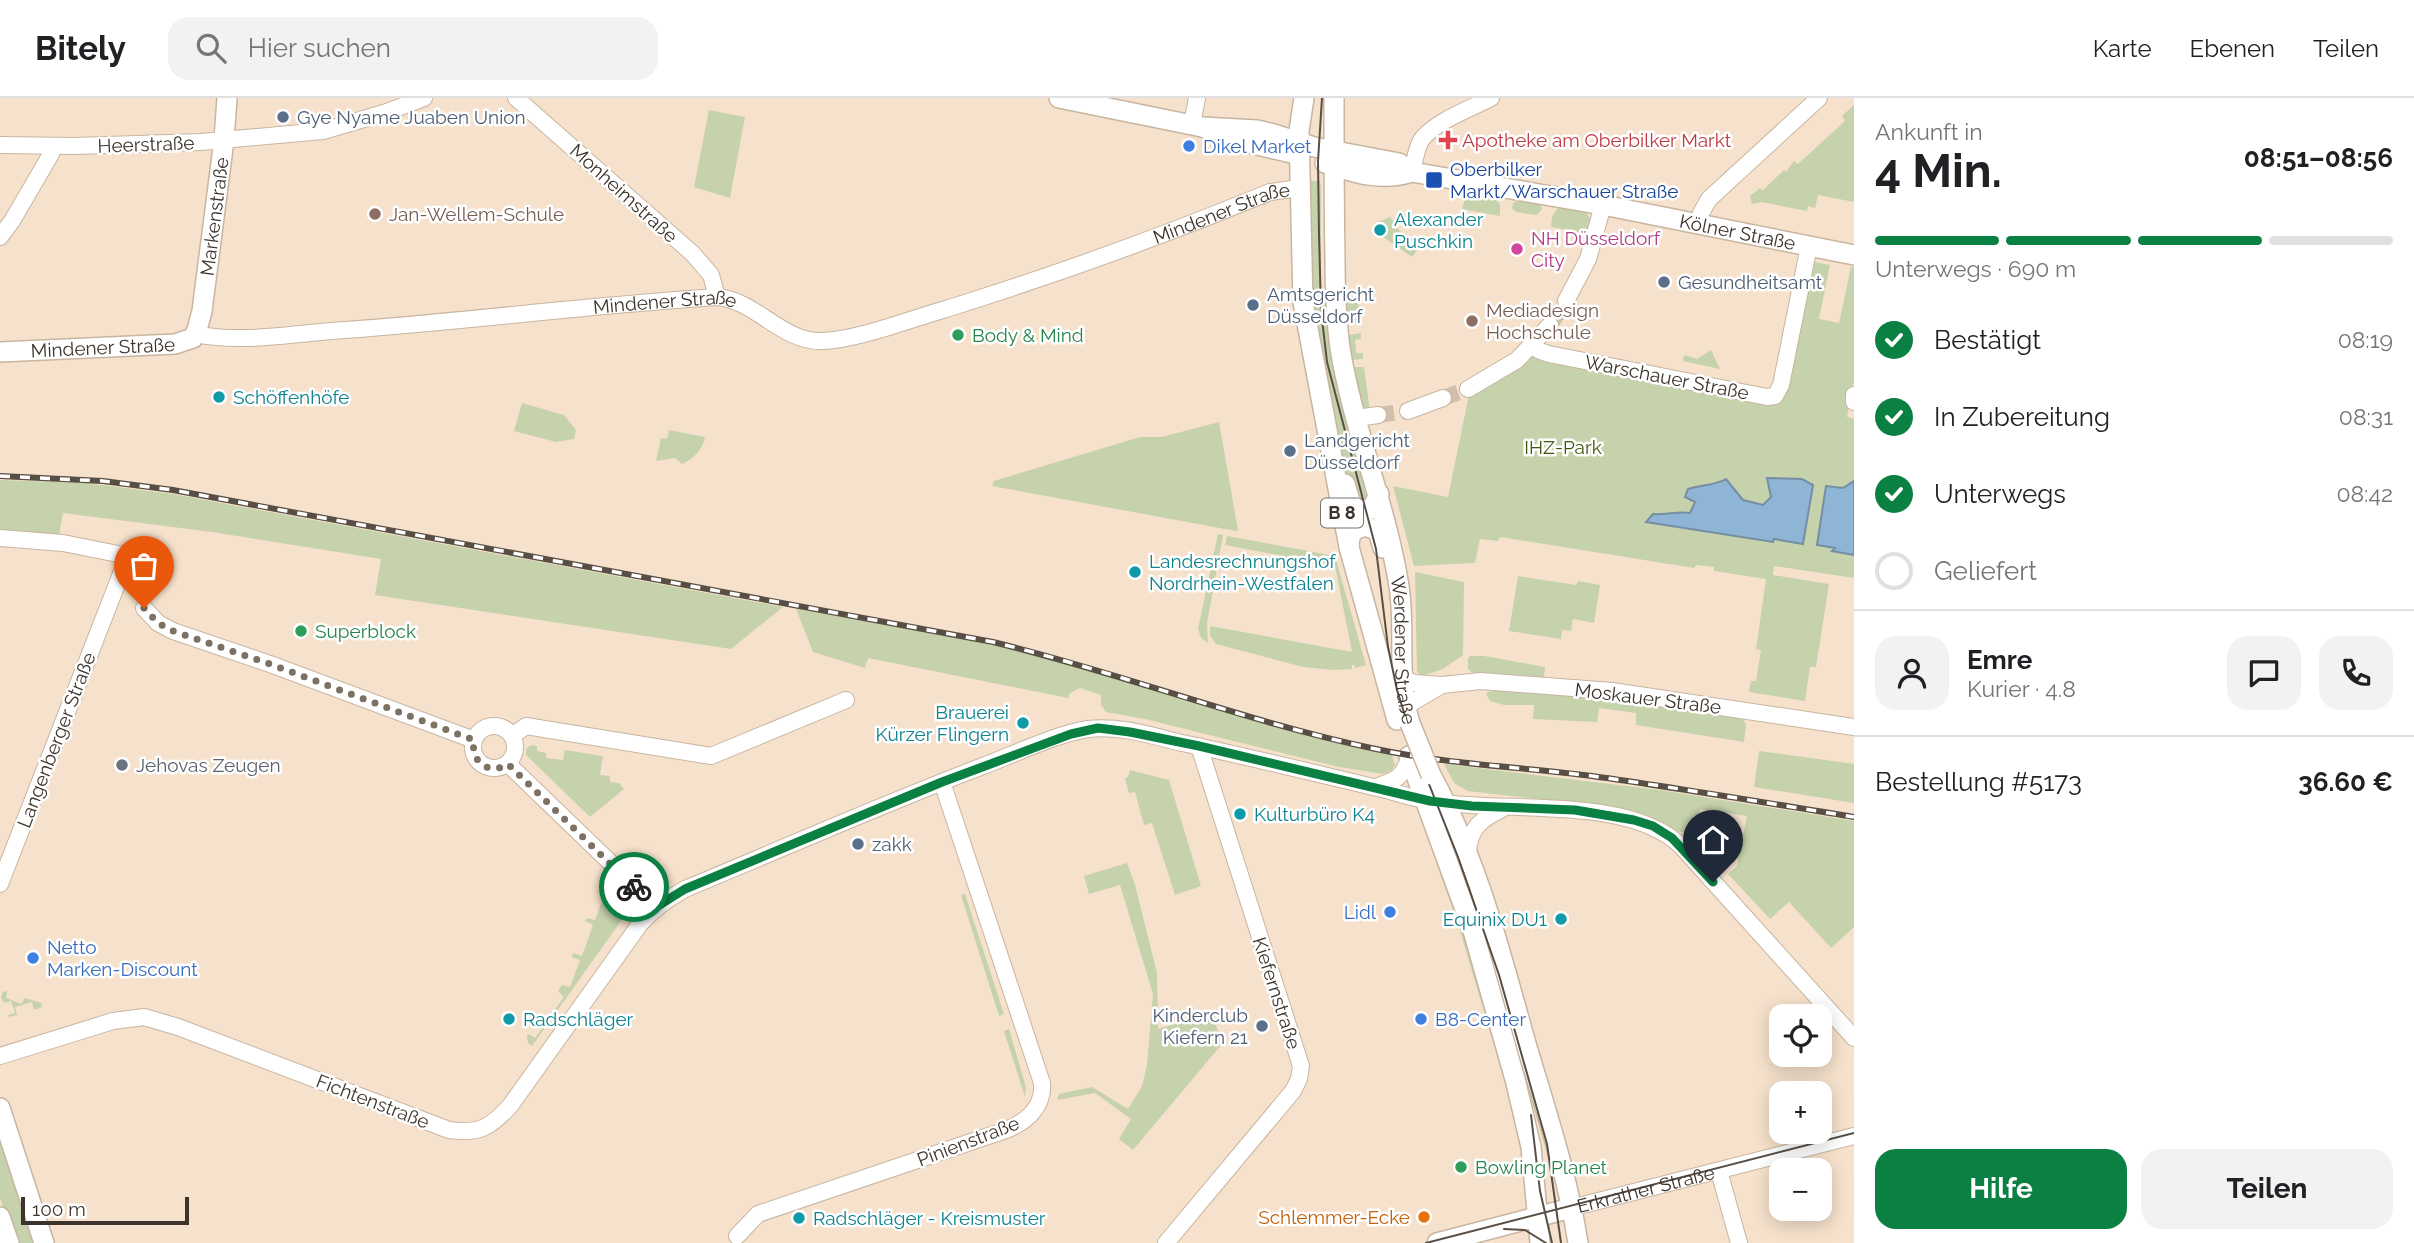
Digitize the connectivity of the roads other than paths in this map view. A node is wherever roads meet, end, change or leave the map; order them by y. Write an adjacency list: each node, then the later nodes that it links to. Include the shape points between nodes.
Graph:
1 (227, 98): 11 (main road, Markenstraße)
2 (424, 98): 11 (street, Heerstraße, via 323,131)
3 (516, 98): 23 (street, Monheimstraße, via 693,254 711,275)
4 (1059, 98): 10 (main road, Kölner Straße)
5 (1197, 98): 10 (street)
6 (1304, 98): 14 (main road, B 8)
7 (1334, 98): 15 (main road, B 8)
8 (1492, 98): 16 (street, via 1429,132 1420,143)
9 (1819, 98): 19 (street, via 1709,199)
10 (1197, 125): 14 (main road, Kölner Straße, via 1257,130)
11 (224, 140): 13 (street, Heerstraße); 26 (main road, Markenstraße)
12 (0, 145): 13 (street, Heerstraße)
13 (52, 146): 20 (street)
14 (1299, 148): 15 (main road, Kölner Straße); 17 (main road, Werdener Straße / B 8)
15 (1334, 158): 16 (main road, Kölner Straße, via 1399,163); 36 (main road, Werdener Straße / B 8, via 1337,326)
16 (1412, 172): 18 (main road, Kölner Straße)
17 (1299, 188): 23 (street, Mindener Straße, via 1270,192 979,299 834,340 809,341 739,302); 35 (main road, Werdener Straße / B 8, via 1302,296)
18 (1603, 205): 19 (main road, Kölner Straße); 24 (street, via 1588,259)
19 (1699, 224): 21 (main road, Kölner Straße)
20 (0, 237)
21 (1809, 246): 22 (main road, Kölner Straße); 27 (street, Warschauer Straße, via 1781,385 1774,396 1549,354)
22 (1854, 255)
23 (717, 298): 26 (street, Mindener Straße, via 280,335 226,338)
24 (1566, 301)
25 (1550, 325): 27 (street)
26 (196, 334): 28 (main road, Mindener Straße, via 175,344)
27 (1533, 346): 29 (street)
28 (0, 352)
29 (1468, 389)
30 (1854, 395): 32 (street)
31 (1443, 398): 33 (street)
32 (1854, 402)
33 (1408, 411)
34 (1378, 415): 36 (street)
35 (1324, 418): 37 (main road, via 1334,431 1354,507 1372,509); 39 (main road, Werdener Straße / B 8)
36 (1357, 418): 37 (main road, Werdener Straße / B 8)
37 (1379, 494): 41 (main road, Werdener Straße / B 8, via 1399,585)
38 (0, 538): 58 (street, Langenberger Straße, via 63,543 128,556)
39 (1349, 547): 41 (main road, via 1358,528 1378,531); 45 (main road, Werdener Straße / B 8)
40 (144, 608): 48 (street, via 173,631)
41 (1401, 646): 42 (main road, Werdener Straße / B 8)
42 (1403, 678): 43 (street, Moskauer Straße); 45 (main road, Werdener Straße / B 8)
43 (1442, 685): 45 (street, Moskauer Straße); 46 (street, Moskauer Straße, via 1481,681 1612,691)
44 (846, 700): 47 (street, via 711,756 526,726)
45 (1404, 717): 51 (main road, Werdener Straße / B 8, bridge); 51 (main road, Werdener Straße / B 8)
46 (1854, 727)
47 (512, 736): 48 (street, via 492,726); 50 (street, via 515,754)
48 (474, 740): 50 (street, via 473,753 480,763 491,769)
49 (1199, 746): 52 (street, Fichtenstraße, via 1116,729 1085,730); 53 (street, Fichtenstraße); 72 (street, Kiefernstraße, via 1301,1073 1293,1091)
50 (508, 764): 59 (street)
51 (1415, 771): 53 (street); 54 (main road, Werdener Straße / B 8); 55 (main road, Werdener Straße / B 8)
52 (942, 782): 59 (street, Fichtenstraße, via 685,889); 69 (street, Pinienstraße, via 1042,1083 1036,1110 1006,1130 758,1214)
53 (1376, 787): 54 (street, Fichtenstraße)
54 (1424, 800): 55 (street, Fichtenstraße); 62 (main road, Werdener Straße / B 8, via 1474,934)
55 (1447, 804): 56 (street, Fichtenstraße); 57 (main road, Werdener Straße / B 8)
56 (1504, 807): 57 (street, via 1477,825); 60 (street, Fichtenstraße, via 1611,815 1664,832)
57 (1468, 852): 66 (main road, Werdener Straße / B 8, via 1495,932)
58 (0, 884)
59 (653, 909): 61 (street, Fichtenstraße, via 510,1106 487,1126 472,1132 449,1129 144,1017 97,1024)
60 (1854, 1038)
61 (0, 1056)
62 (1522, 1107): 66 (main road, Werdener Straße / B 8, via 1537,1133 1547,1197 1552,1205); 67 (main road, Werdener Straße / B 8)
63 (0, 1108): 71 (main road)
64 (1854, 1136): 65 (street, Erkrather Straße)
65 (1719, 1171): 66 (street, Erkrather Straße); 77 (street)
66 (1571, 1209): 67 (main road, Erkrather Straße); 76 (main road, B 8)
67 (1538, 1216): 73 (main road, Erkrather Straße); 74 (main road, B 8); 75 (main road, via 1558,1222)
68 (0, 1217): 70 (main road)
69 (737, 1236)
70 (9, 1243)
71 (44, 1243)
72 (1166, 1243)
73 (1437, 1243)
74 (1541, 1243)
75 (1571, 1243)
76 (1578, 1243)
77 (1739, 1243)

